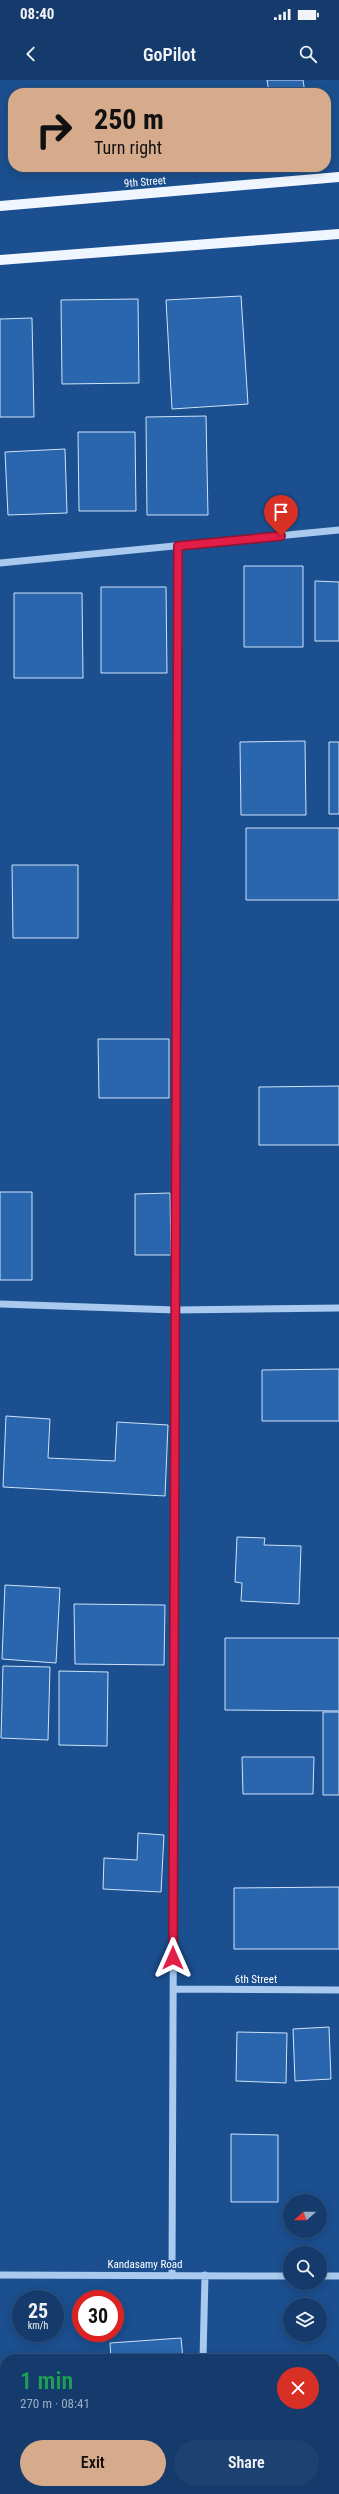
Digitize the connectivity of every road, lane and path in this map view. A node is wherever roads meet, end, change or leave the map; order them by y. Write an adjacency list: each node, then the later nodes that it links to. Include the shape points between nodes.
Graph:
1 (339, 177): 2 (main road, 9th Street)
2 (0, 206)
3 (339, 234): 4 (main road)
4 (0, 260)
5 (339, 530): 6 (street)
6 (178, 546): 7 (street); 10 (street)
7 (0, 563)
8 (0, 1304): 10 (street)
9 (339, 1308): 10 (street)
10 (176, 1310): 11 (street)
11 (172, 1990): 12 (street, 6th Street); 15 (street)
12 (339, 1990)
13 (0, 2275): 15 (street, Kandasamy Road)
14 (205, 2275): 15 (street, Kandasamy Road); 16 (street, Kandasamy Road); 19 (street)
15 (172, 2276)
16 (283, 2276)
17 (327, 2276): 18 (street)
18 (339, 2276)
19 (203, 2354)

